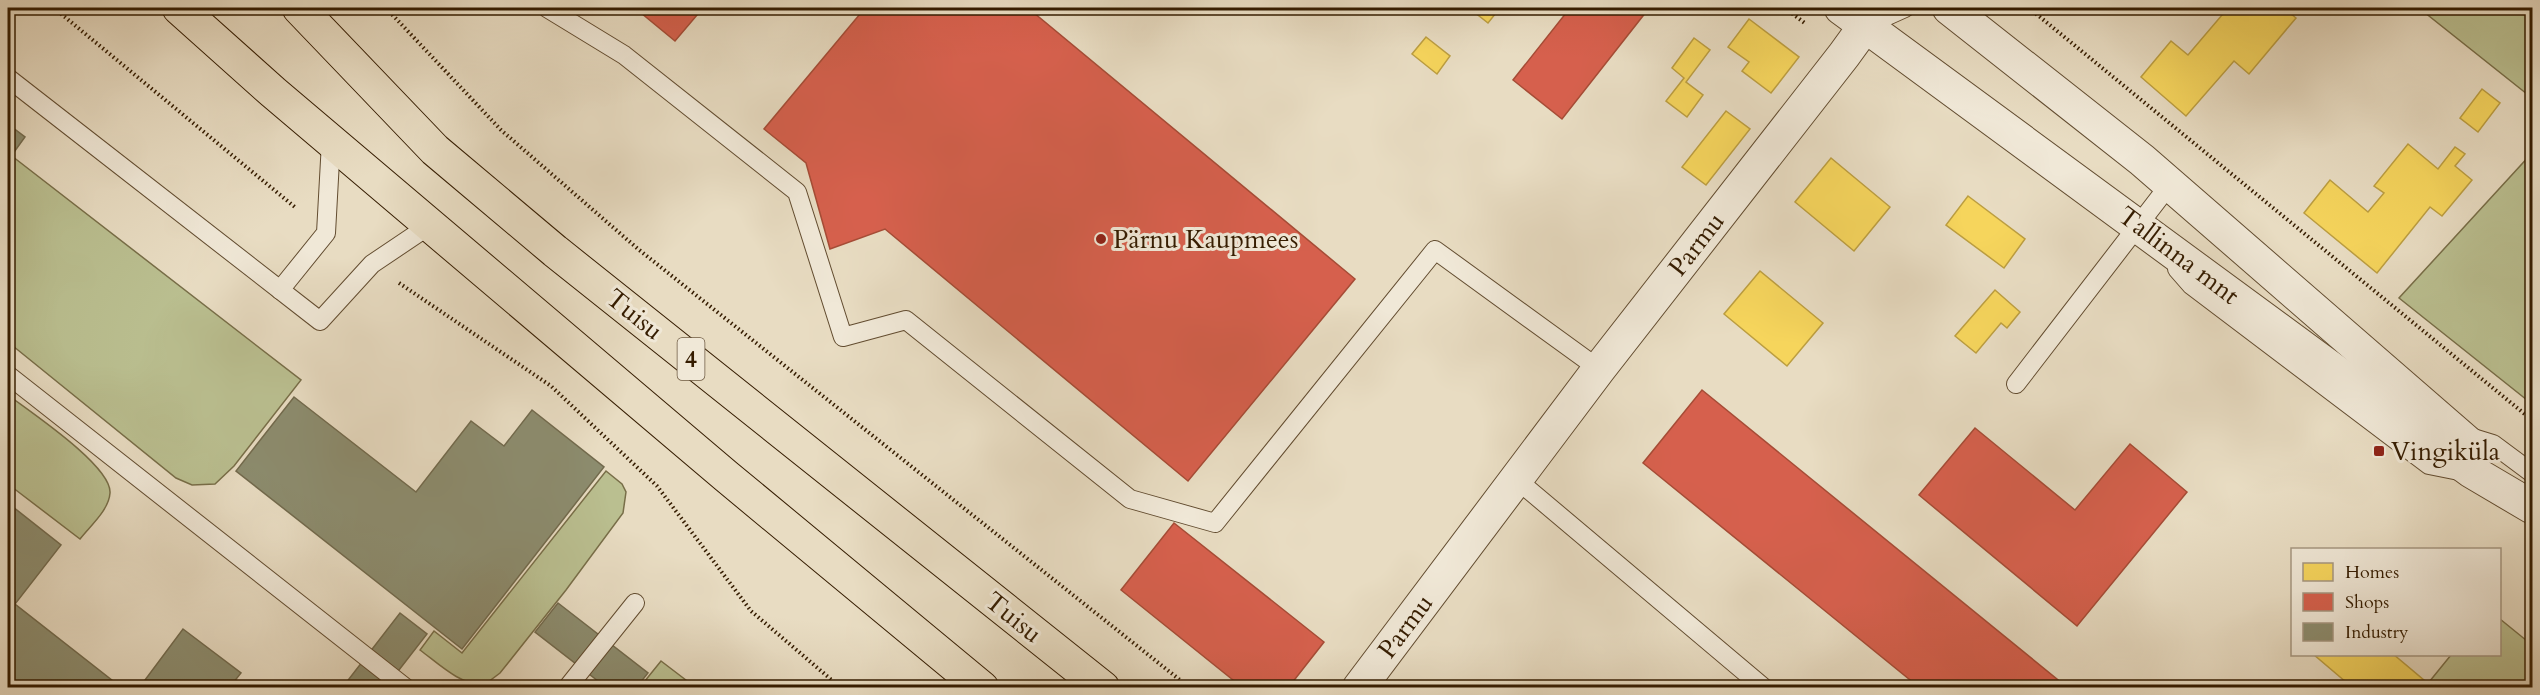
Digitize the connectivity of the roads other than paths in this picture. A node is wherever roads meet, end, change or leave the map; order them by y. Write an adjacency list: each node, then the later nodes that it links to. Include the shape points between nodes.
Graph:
1 (178, 8): 8 (highway)
2 (299, 8): 24 (highway, Tuisu / 4, via 435,150 564,258)
3 (548, 8): 13 (lane, via 624,55 797,192 843,337 906,320 1130,498 1215,523 1435,250)
4 (1905, 8): 6 (lane)
5 (1949, 8): 9 (street, Tallinna mnt)
6 (1859, 14): 11 (street, Tallinna mnt, via 1927,69); 13 (street, Parmu)
7 (8, 78): 12 (lane)
8 (331, 142): 10 (highway); 12 (lane, via 326,233)
9 (2170, 184): 11 (lane); 17 (street, Tallinna mnt)
10 (429, 225): 12 (lane, via 372,264 320,321); 19 (highway)
11 (2139, 225): 15 (lane); 17 (street, Tallinna mnt, via 2476,474)
12 (280, 290)
13 (1599, 369): 16 (street, Parmu)
14 (8, 375): 20 (lane)
15 (2016, 384)
16 (1516, 479): 25 (street, Parmu); 26 (lane)
17 (2528, 493)
18 (635, 603): 21 (lane)
19 (941, 654): 22 (lane); 23 (highway)
20 (406, 687)
21 (567, 687)
22 (964, 687)
23 (982, 687)
24 (1103, 687)
25 (1359, 687)
26 (1764, 687)

